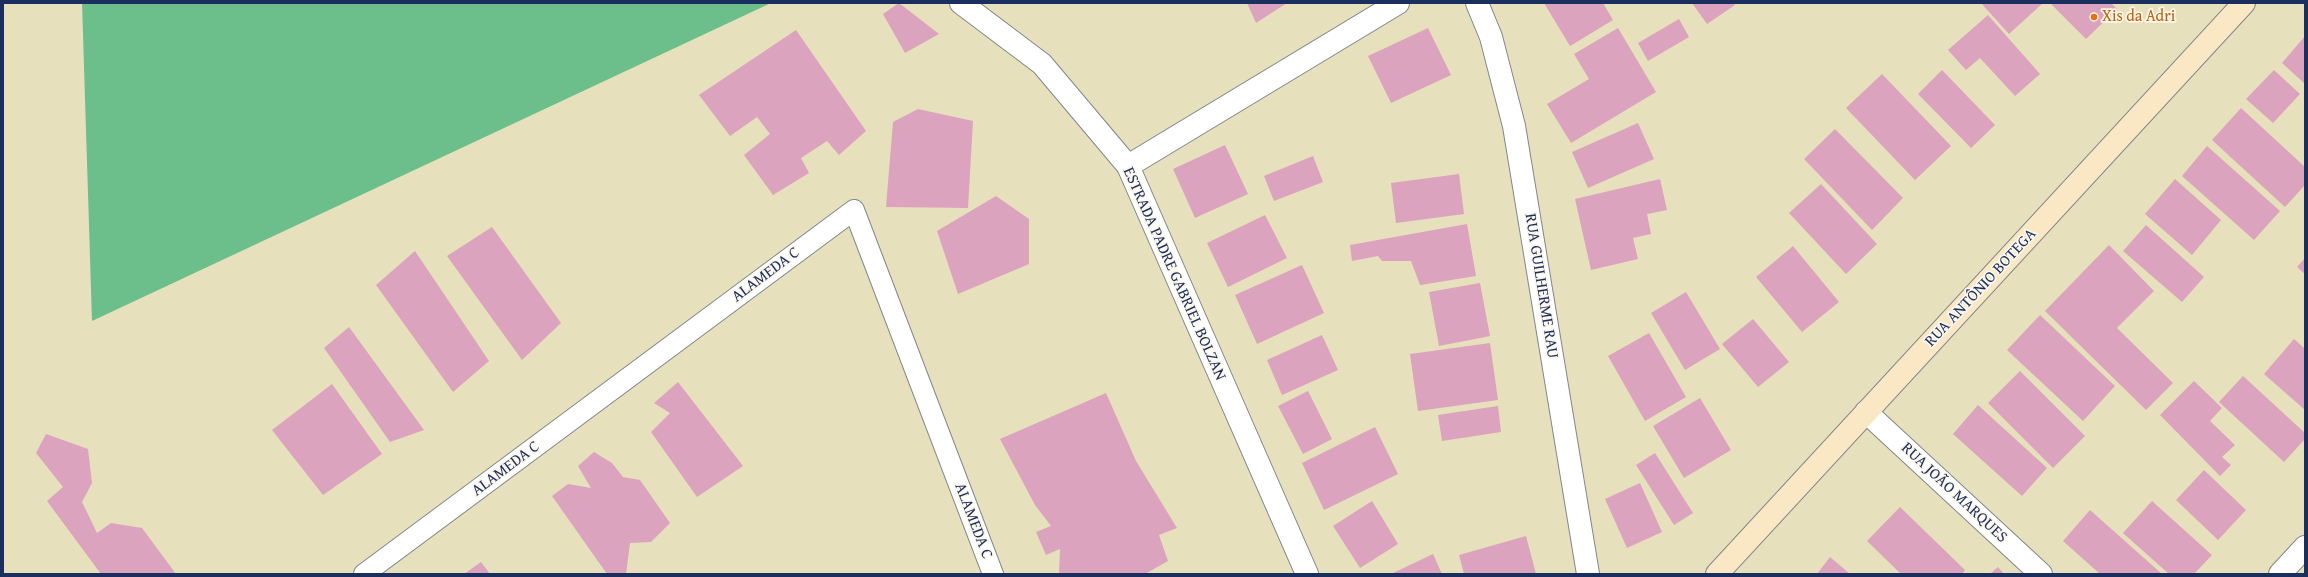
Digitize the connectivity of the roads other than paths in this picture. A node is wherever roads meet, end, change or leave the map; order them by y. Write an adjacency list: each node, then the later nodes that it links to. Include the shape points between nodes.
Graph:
1 (961, 3): 5 (street, ESTRADA PADRE GABRIEL BOLZAN, via 1042,64)
2 (1398, 3): 5 (street)
3 (1477, 3): 11 (street, RUA GUILHERME RAU, via 1491,37 1514,126)
4 (2244, 3): 6 (street, RUA ANTÔNIO BOTEGA)
5 (1128, 166): 10 (street, ESTRADA PADRE GABRIEL BOLZAN)
6 (1866, 412): 12 (street, RUA ANTÔNIO BOTEGA); 13 (street, RUA JOÃO MARQUES)
7 (2305, 547): 14 (street)
8 (364, 574): 9 (lane, ALAMEDA C, via 854,210)
9 (993, 574)
10 (1307, 574)
11 (1588, 574)
12 (1717, 574)
13 (2041, 574)
14 (2280, 574)

